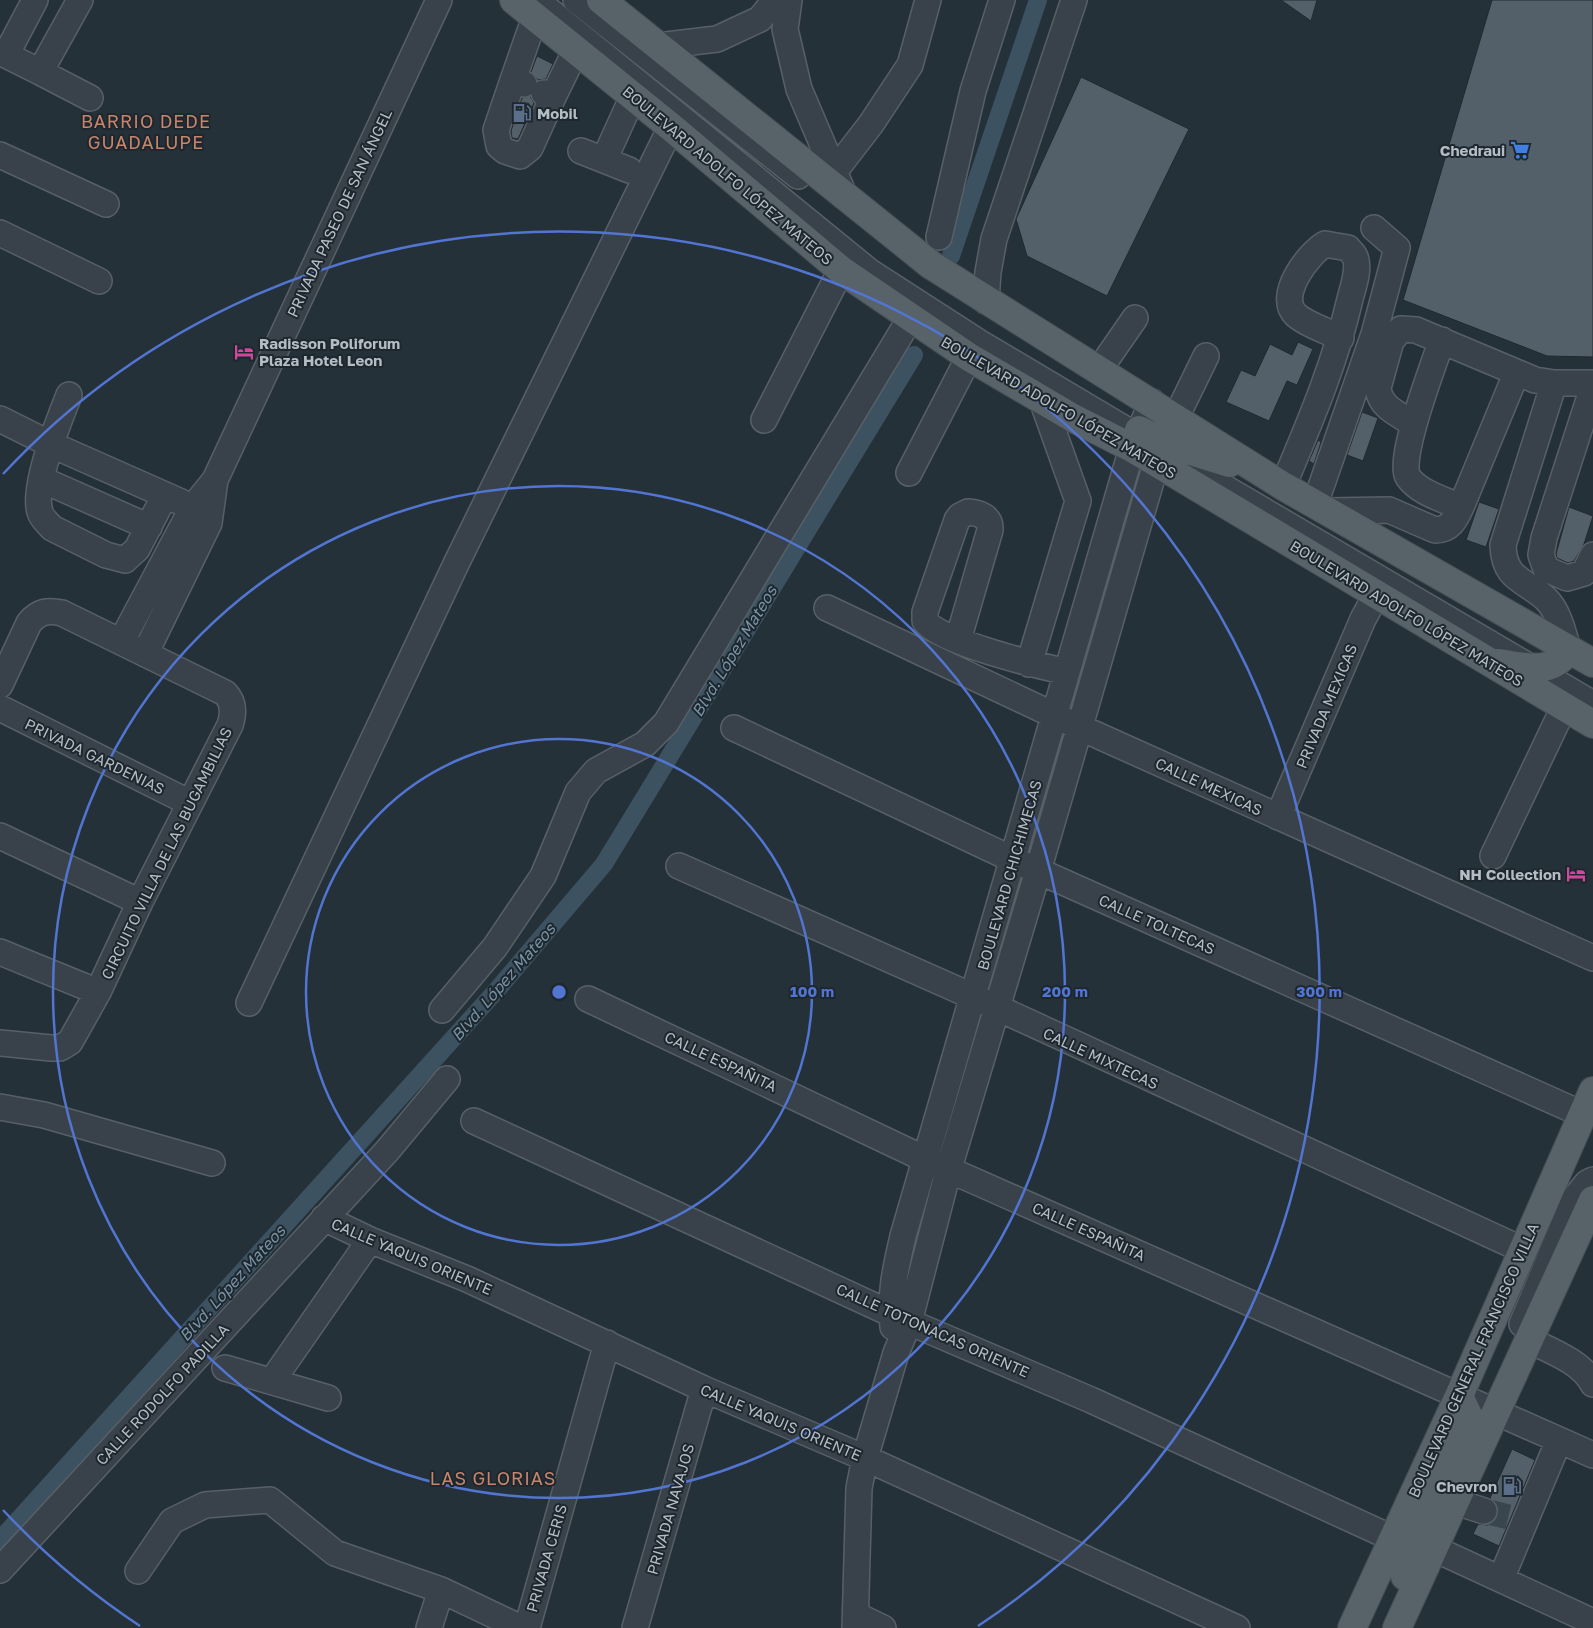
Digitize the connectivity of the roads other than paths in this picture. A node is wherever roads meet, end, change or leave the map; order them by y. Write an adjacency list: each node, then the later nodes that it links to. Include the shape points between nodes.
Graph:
1 (35, 0): 14 (street)
2 (80, 0): 15 (street)
3 (439, 0): 54 (street, PRIVADA PASEO DE SAN ÁNGEL)
4 (576, 0): 47 (street, via 926,277)
5 (600, 0): 12 (main road, BOULEVARD ADOLFO LÓPEZ MATEOS)
6 (776, 0): 12 (street, via 760,19 717,40)
7 (789, 0): 23 (street, via 785,29 799,88)
8 (928, 0): 23 (street, via 910,65)
9 (1002, 0): 28 (street, via 973,91)
10 (1074, 0): 31 (street, via 994,238)
11 (528, 5): 13 (main road, BOULEVARD ADOLFO LÓPEZ MATEOS); 13 (street, via 533,88); 47 (street, via 870,272 980,343)
12 (658, 46): 24 (main road, BOULEVARD ADOLFO LÓPEZ MATEOS)
13 (576, 50): 16 (main road, BOULEVARD ADOLFO LÓPEZ MATEOS)
14 (3, 54): 15 (street)
15 (40, 72): 17 (street)
16 (633, 96): 18 (main road, BOULEVARD ADOLFO LÓPEZ MATEOS); 21 (street)
17 (90, 98)
18 (672, 127): 29 (main road, BOULEVARD ADOLFO LÓPEZ MATEOS); 97 (street, via 456,564)
19 (582, 151): 21 (street)
20 (0, 155): 25 (street)
21 (604, 160): 22 (street)
22 (629, 170)
23 (834, 172): 24 (street)
24 (844, 197): 31 (main road, BOULEVARD ADOLFO LÓPEZ MATEOS, via 931,265)
25 (106, 204)
26 (1374, 228): 59 (street, via 1397,248)
27 (0, 233): 30 (street)
28 (939, 236)
29 (841, 270): 32 (main road, BOULEVARD ADOLFO LÓPEZ MATEOS); 45 (street)
30 (99, 281)
31 (986, 301): 38 (main road, BOULEVARD ADOLFO LÓPEZ MATEOS)
32 (911, 317): 37 (main road, BOULEVARD ADOLFO LÓPEZ MATEOS); 99 (street, via 666,723 645,744 596,771 578,792 543,876 495,947)
33 (1135, 318): 38 (street)
34 (1341, 338): 55 (street)
35 (1442, 340): 39 (street); 46 (street); 46 (street, via 1407,328 1401,329 1391,340 1378,388 1379,396 1387,407)
36 (1206, 356): 48 (street, BOULEVARD CHICHIMECAS)
37 (969, 357): 43 (main road, BOULEVARD ADOLFO LÓPEZ MATEOS); 52 (street)
38 (1099, 370): 47 (main road, BOULEVARD ADOLFO LÓPEZ MATEOS)
39 (1516, 374): 40 (street); 58 (street)
40 (1554, 383): 41 (street); 60 (street)
41 (1593, 385): 62 (street)
42 (69, 395): 49 (street)
43 (1042, 400): 47 (main road, BOULEVARD ADOLFO LÓPEZ MATEOS); 72 (street, via 1078,501)
44 (0, 418): 49 (street)
45 (764, 420)
46 (1414, 424): 58 (street, via 1406,457 1408,476 1416,485)
47 (1141, 426): 48 (main road, BOULEVARD ADOLFO LÓPEZ MATEOS); 48 (main road, BOULEVARD ADOLFO LÓPEZ MATEOS); 74 (street, BOULEVARD CHICHIMECAS)
48 (1165, 442): 50 (main road); 51 (main road, BOULEVARD ADOLFO LÓPEZ MATEOS); 64 (main road, BOULEVARD ADOLFO LÓPEZ MATEOS); 73 (street); 82 (street, BOULEVARD CHICHIMECAS)
49 (50, 444): 53 (street); 56 (street)
50 (1203, 456): 51 (main road); 68 (street, via 1308,517)
51 (1250, 465): 55 (main road, BOULEVARD ADOLFO LÓPEZ MATEOS)
52 (909, 473)
53 (43, 480): 61 (street); 61 (street, via 39,502 45,521 52,528 106,555 125,560 132,556)
54 (215, 480): 57 (street, PRIVADA PASEO DE SAN ÁNGEL); 69 (street, PRIVADA PASEO DE SAN ÁNGEL, via 208,523)
55 (1283, 486): 59 (main road, BOULEVARD ADOLFO LÓPEZ MATEOS)
56 (165, 495): 57 (street); 61 (street)
57 (193, 507): 67 (street, PRIVADA PASEO DE SAN ÁNGEL)
58 (1461, 507): 59 (street, via 1443,530 1435,530 1389,510)
59 (1321, 508): 68 (main road, BOULEVARD ADOLFO LÓPEZ MATEOS)
60 (1509, 523): 62 (street); 68 (street, via 1503,545 1506,568 1546,600 1561,624)
61 (149, 527)
62 (1544, 538): 63 (street, via 1541,555 1546,569 1554,574 1576,577 1584,574)
63 (1593, 556)
64 (1376, 595): 70 (main road, BOULEVARD ADOLFO LÓPEZ MATEOS); 85 (street, PRIVADA MEXICAS)
65 (827, 608): 80 (street, CALLE MEXICAS)
66 (958, 640): 72 (street)
67 (121, 642): 69 (street, CIRCUITO VILLA DE LAS BUGAMBILIAS); 76 (street, CIRCUITO VILLA DE LAS BUGAMBILIAS, via 62,613 44,611 29,622)
68 (1566, 652): 71 (main road, BOULEVARD ADOLFO LÓPEZ MATEOS); 73 (main road, via 1549,666); 75 (street)
69 (145, 654): 84 (street, CIRCUITO VILLA DE LAS BUGAMBILIAS, via 225,694 231,703 230,724)
70 (1486, 661): 73 (main road); 78 (main road, BOULEVARD ADOLFO LÓPEZ MATEOS)
71 (1593, 663)
72 (1029, 664): 74 (street)
73 (1526, 666): 77 (street)
74 (1067, 672): 80 (street, BOULEVARD CHICHIMECAS)
75 (1593, 673)
76 (0, 685)
77 (1593, 704)
78 (1564, 707): 81 (main road, BOULEVARD ADOLFO LÓPEZ MATEOS); 87 (street)
79 (0, 708): 84 (street, PRIVADA GARDENIAS)
80 (1054, 714): 82 (street, CALLE MEXICAS); 88 (street, BOULEVARD CHICHIMECAS)
81 (1593, 724)
82 (1079, 727): 85 (street, CALLE MEXICAS); 90 (street, BOULEVARD CHICHIMECAS)
83 (734, 728): 88 (street, CALLE TOLTECAS)
84 (190, 803): 91 (street, CIRCUITO VILLA DE LAS BUGAMBILIAS)
85 (1278, 817): 93 (street, CALLE MEXICAS)
86 (0, 836): 91 (street)
87 (1493, 856)
88 (1014, 860): 90 (street, CALLE TOLTECAS); 95 (street, BOULEVARD CHICHIMECAS)
89 (679, 866): 95 (street, CALLE MIXTECAS)
90 (1038, 871): 98 (street, BOULEVARD CHICHIMECAS); 102 (street, CALLE TOLTECAS)
91 (140, 902): 94 (street, CIRCUITO VILLA DE LAS BUGAMBILIAS)
92 (0, 952): 94 (street)
93 (1593, 958)
94 (98, 992): 100 (street, CIRCUITO VILLA DE LAS BUGAMBILIAS, via 66,1046 51,1048)
95 (974, 997): 98 (street, CALLE MIXTECAS); 107 (street, BOULEVARD CHICHIMECAS)
96 (588, 999): 107 (street, CALLE ESPAÑITA)
97 (249, 1003)
98 (996, 1009): 107 (street, BOULEVARD CHICHIMECAS); 112 (street, CALLE MIXTECAS)
99 (442, 1010)
100 (0, 1043)
101 (447, 1079): 110 (street, CALLE RODOLFO PADILLA, via 387,1151)
102 (1588, 1103): 105 (main road, BOULEVARD GENERAL FRANCISCO VILLA)
103 (10, 1109): 106 (street, via 44,1115)
104 (474, 1121): 113 (street, CALLE TOTONACAS ORIENTE)
105 (1569, 1146): 112 (main road, BOULEVARD GENERAL FRANCISCO VILLA); 121 (street, via 1562,1197)
106 (212, 1163)
107 (938, 1164): 113 (street, BOULEVARD CHICHIMECAS, via 898,1258); 121 (street, CALLE ESPAÑITA)
108 (1593, 1180): 121 (street, via 1575,1198)
109 (1593, 1200): 114 (main road, BOULEVARD GENERAL FRANCISCO VILLA)
110 (324, 1218): 111 (street, CALLE YAQUIS ORIENTE); 129 (street, CALLE RODOLFO PADILLA)
111 (370, 1240): 115 (street, CALLE YAQUIS ORIENTE, via 467,1279); 118 (street)
112 (1523, 1250): 121 (main road, BOULEVARD GENERAL FRANCISCO VILLA)
113 (900, 1317): 124 (street, BOULEVARD CHICHIMECAS, via 896,1353); 127 (street, CALLE TOTONACAS ORIENTE, via 1092,1400)
114 (1529, 1340): 117 (street); 121 (main road, BOULEVARD GENERAL FRANCISCO VILLA)
115 (607, 1343): 119 (street, CALLE YAQUIS ORIENTE); 138 (street, PRIVADA CERIS)
116 (225, 1368): 118 (street)
117 (1591, 1377)
118 (272, 1381): 120 (street)
119 (704, 1390): 124 (street, CALLE YAQUIS ORIENTE); 139 (street, PRIVADA NAVAJOS)
120 (328, 1398)
121 (1476, 1405): 122 (street, CALLE ESPAÑITA); 125 (main road, BOULEVARD GENERAL FRANCISCO VILLA); 127 (main road, BOULEVARD GENERAL FRANCISCO VILLA); 135 (main road, via 1470,1418 1469,1434 1408,1564); 143 (street)
122 (1559, 1440): 123 (street, CALLE ESPAÑITA); 131 (street, via 1519,1520)
123 (1593, 1455)
124 (864, 1458): 133 (street, BOULEVARD CHICHIMECAS, via 858,1506); 141 (street, CALLE YAQUIS ORIENTE)
125 (1456, 1502): 126 (street); 128 (main road, BOULEVARD GENERAL FRANCISCO VILLA)
126 (1484, 1510)
127 (1392, 1538): 142 (main road, BOULEVARD GENERAL FRANCISCO VILLA)
128 (1435, 1549): 131 (street); 135 (main road, BOULEVARD GENERAL FRANCISCO VILLA)
129 (0, 1570)
130 (138, 1570): 132 (street, via 172,1522 205,1506 270,1500 335,1553)
131 (1501, 1580): 134 (street)
132 (440, 1590): 136 (street); 137 (street)
133 (855, 1622): 140 (street)
134 (1593, 1622)
135 (1395, 1626)
136 (429, 1628)
137 (521, 1628)
138 (527, 1628)
139 (635, 1628)
140 (883, 1628)
141 (1237, 1628)
142 (1352, 1628)
143 (1366, 1628)

